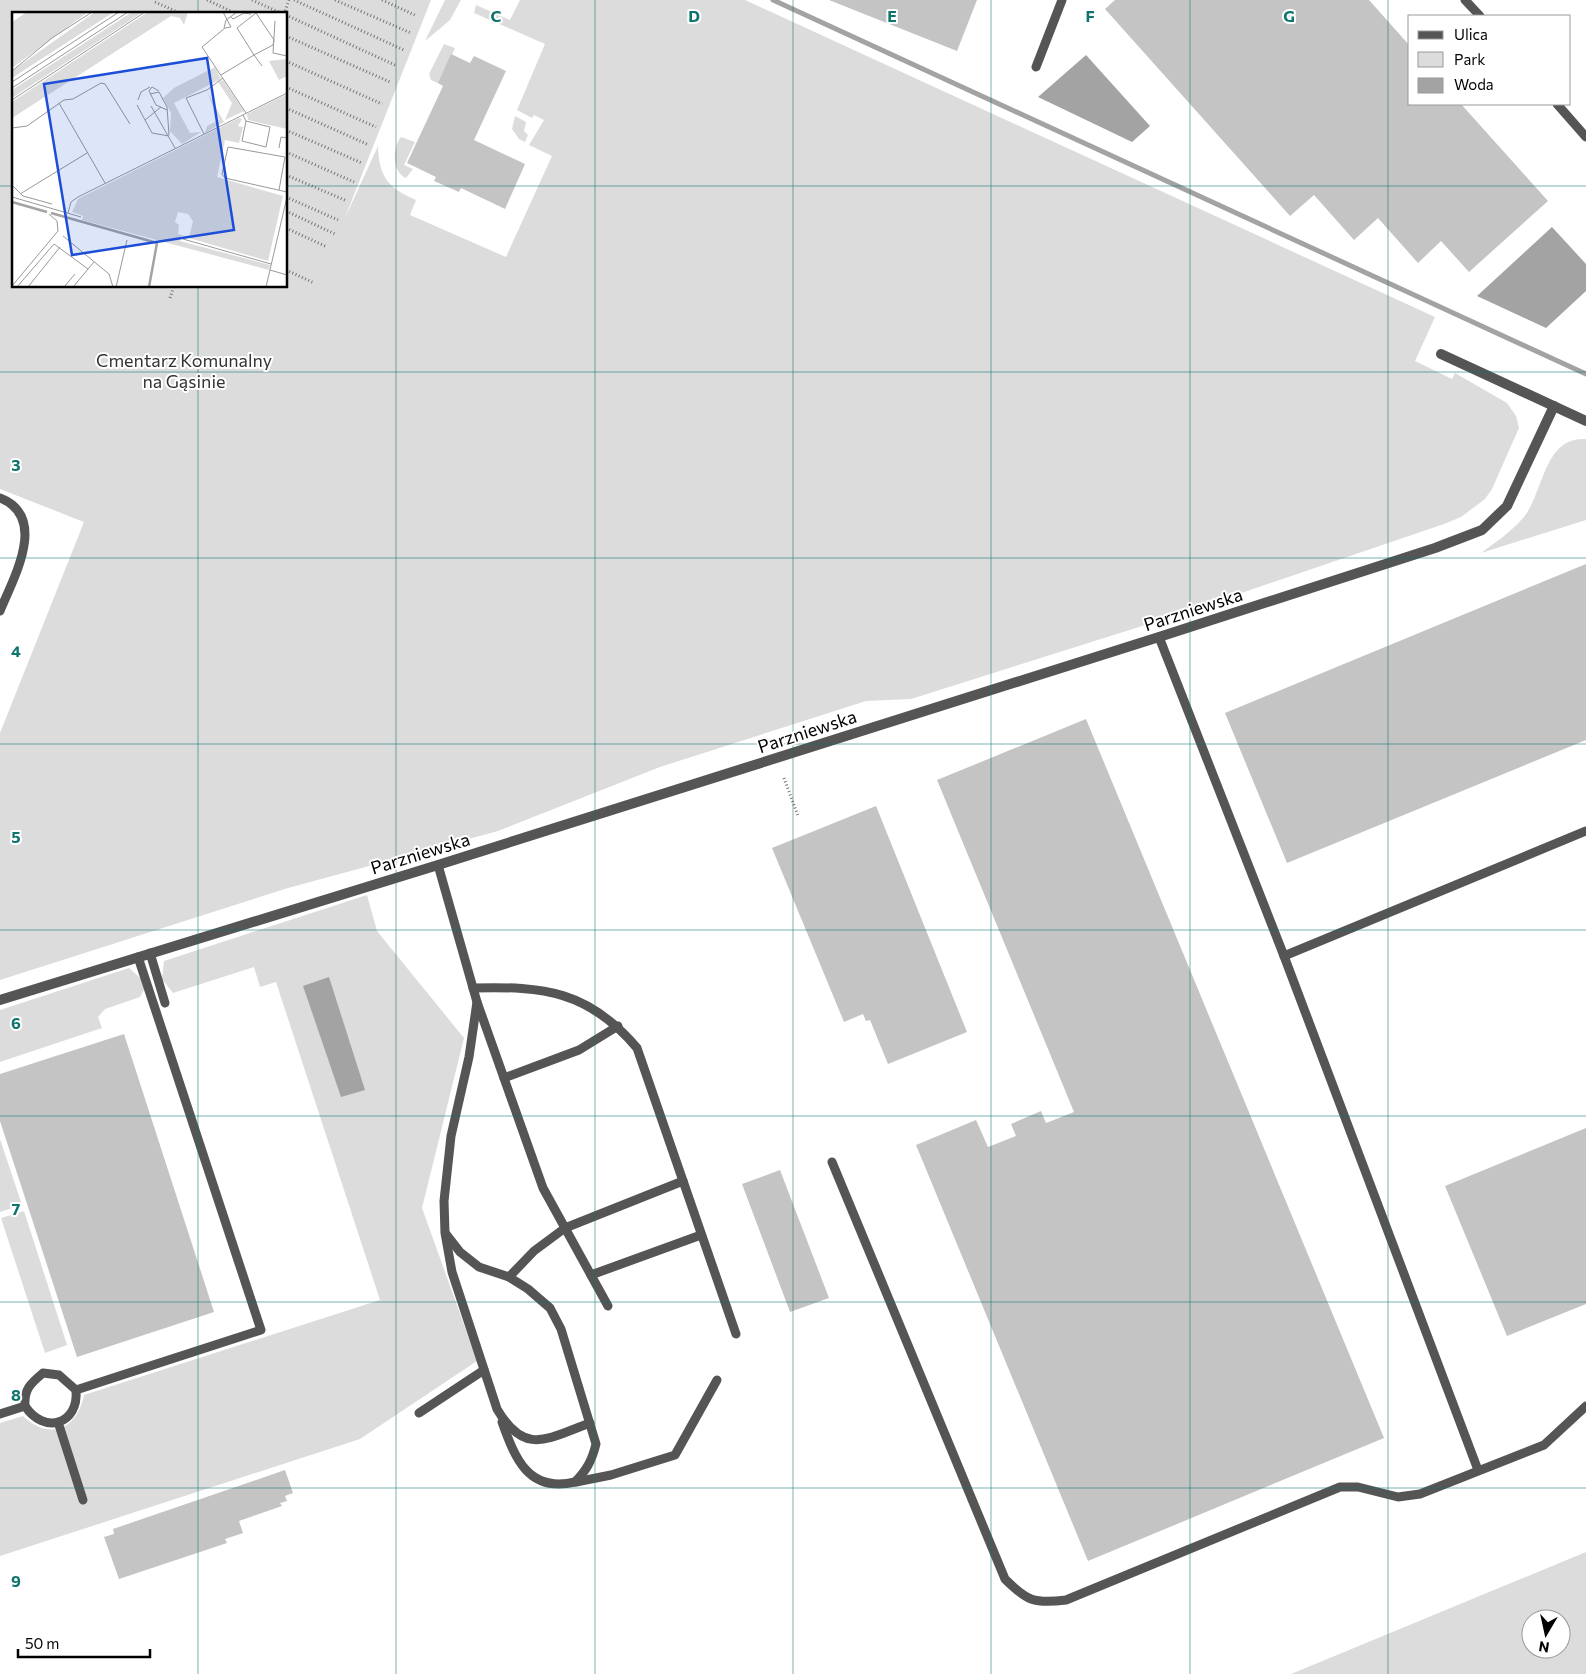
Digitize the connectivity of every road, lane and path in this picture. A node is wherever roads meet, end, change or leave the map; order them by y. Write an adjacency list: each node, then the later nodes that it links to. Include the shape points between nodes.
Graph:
1 (207, 0): 11 (path)
2 (252, 0): 12 (path)
3 (289, 0): 13 (path)
4 (294, 0): 19 (path)
5 (335, 0): 17 (path)
6 (382, 0): 16 (path)
7 (1062, 0): 22 (lane)
8 (1465, 0): 14 (lane)
9 (155, 2): 10 (path)
10 (178, 12)
11 (233, 12)
12 (279, 12)
13 (285, 12)
14 (1479, 15)
15 (288, 16): 21 (path)
16 (418, 16)
17 (410, 33)
18 (288, 37): 23 (path)
19 (404, 50)
20 (288, 62): 25 (path)
21 (397, 66)
22 (1036, 67)
23 (390, 82)
24 (288, 88): 28 (path)
25 (382, 104)
26 (1557, 105): 30 (lane)
27 (288, 109): 31 (path)
28 (376, 127)
29 (288, 131): 33 (path)
30 (1586, 137)
31 (370, 145)
32 (288, 153): 35 (path)
33 (362, 163)
34 (288, 176): 37 (path)
35 (354, 182)
36 (288, 198): 39 (path)
37 (346, 201)
38 (288, 212): 41 (path)
39 (338, 220)
40 (288, 229): 42 (path)
41 (335, 234)
42 (327, 246)
43 (288, 271): 44 (path)
44 (314, 283)
45 (173, 288): 46 (path)
46 (170, 298)
47 (1441, 354): 48 (street)
48 (1554, 406): 49 (street); 52 (street, Parzniewska, via 1507,506 1482,530)
49 (1586, 421)
50 (0, 498): 51 (lane, via 10,502 17,511 26,533 25,548)
51 (0, 611)
52 (1159, 637): 56 (street, Parzniewska); 58 (lane)
53 (784, 778): 54 (path)
54 (798, 816)
55 (1586, 831): 58 (lane)
56 (438, 865): 57 (street, Parzniewska); 60 (lane)
57 (150, 954): 59 (street, Parzniewska); 63 (lane)
58 (1284, 956): 85 (lane)
59 (138, 957): 61 (street, Parzniewska); 77 (lane, via 261,1330)
60 (473, 988): 62 (lane); 64 (lane, via 543,989 600,1012)
61 (0, 1000)
62 (477, 1002): 65 (lane); 69 (lane, via 469,1057 451,1136 444,1201)
63 (165, 1003)
64 (618, 1026): 65 (lane, via 580,1050); 67 (lane, via 637,1048)
65 (504, 1078): 68 (lane, via 543,1188)
66 (832, 1162): 85 (lane, via 1005,1579 1023,1597 1045,1602 1066,1600 1340,1487 1358,1487 1398,1497 1420,1494)
67 (683, 1181): 68 (lane); 70 (lane)
68 (565, 1228): 71 (lane); 72 (lane, via 534,1250)
69 (445, 1233): 72 (lane, via 460,1252 479,1267); 75 (lane, via 452,1272)
70 (701, 1235): 71 (lane); 74 (lane)
71 (591, 1275): 73 (lane)
72 (509, 1277): 84 (lane, via 550,1308 560,1329)
73 (608, 1306)
74 (736, 1334)
75 (484, 1370): 80 (lane); 81 (lane)
76 (717, 1380): 86 (lane, via 675,1455 611,1475)
77 (76, 1390): 78 (lane, via 59,1375 43,1373 24,1393); 83 (lane, via 73,1409 66,1419)
78 (25, 1406): 82 (lane); 83 (lane, via 42,1422)
79 (1586, 1406): 85 (lane, via 1544,1445)
80 (497, 1410): 84 (lane, via 507,1426 523,1439 535,1441); 86 (lane, via 513,1454 527,1472 552,1483)
81 (419, 1413)
82 (0, 1414)
83 (58, 1422): 87 (lane)
84 (590, 1423): 86 (lane, via 596,1444 593,1459)
85 (1478, 1470)
86 (575, 1482)
87 (83, 1500)

